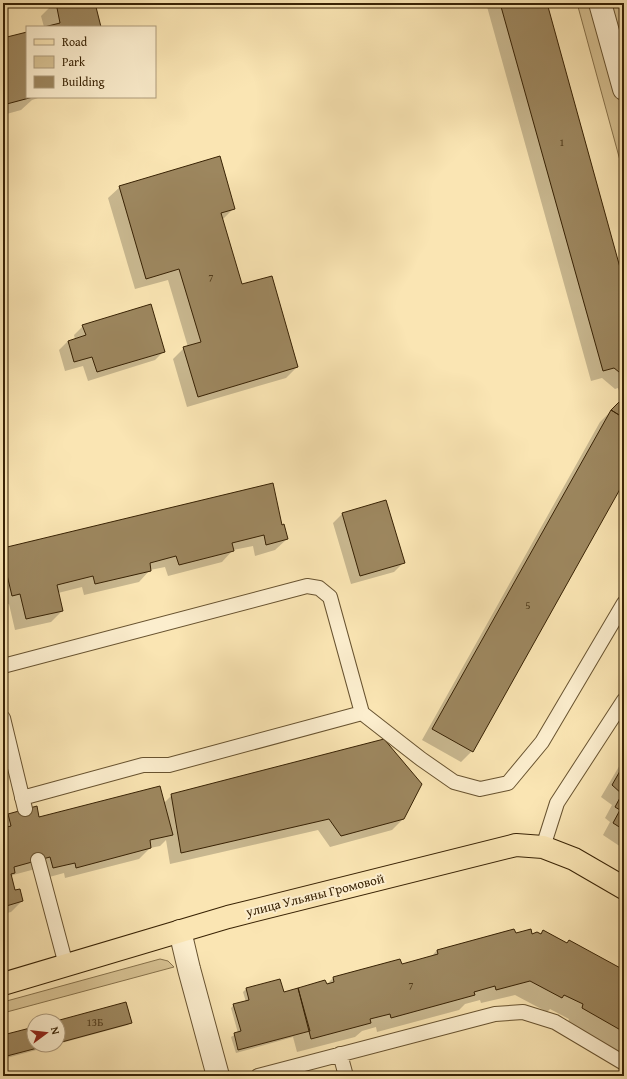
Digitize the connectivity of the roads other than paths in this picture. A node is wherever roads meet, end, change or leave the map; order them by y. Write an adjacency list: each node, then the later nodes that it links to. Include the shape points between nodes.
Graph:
1 (600, 3): 2 (street)
2 (624, 89)
3 (624, 603): 6 (lane, via 542,742 508,783 480,789 454,782)
4 (3, 666): 6 (lane, via 307,586 319,588 330,596)
5 (624, 700): 8 (lane, via 557,803)
6 (362, 713): 7 (lane, via 169,765 143,765 24,804)
7 (3, 718)
8 (543, 847): 10 (main road, улица Ульяны Громовой, via 574,859); 11 (main road, улица Ульяны Громовой, via 516,845)
9 (38, 860): 12 (lane)
10 (624, 888)
11 (180, 931): 12 (main road, улица Ульяны Громовой); 16 (street)
12 (66, 965): 13 (main road, улица Ульяны Громовой)
13 (3, 984)
14 (340, 1054): 15 (lane, via 495,1014 523,1012 555,1022); 17 (lane); 18 (lane)
15 (624, 1063)
16 (218, 1076)
17 (258, 1076)
18 (346, 1076)

